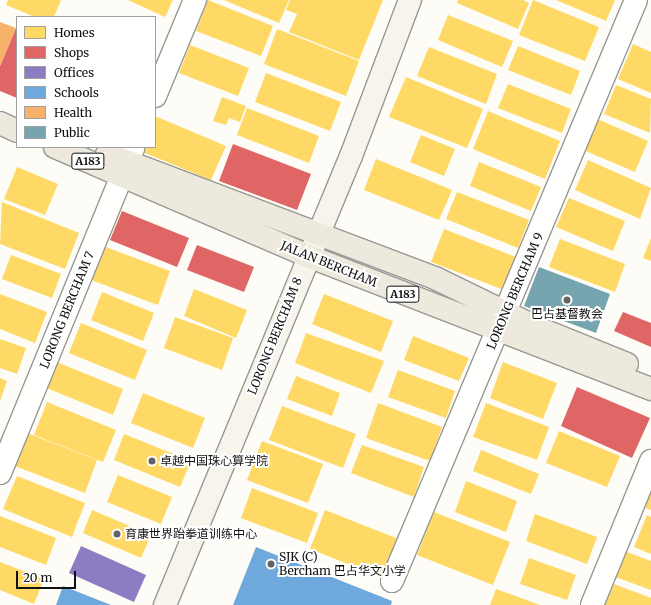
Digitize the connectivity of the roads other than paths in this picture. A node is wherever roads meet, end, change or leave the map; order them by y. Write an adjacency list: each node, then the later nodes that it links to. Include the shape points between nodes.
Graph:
1 (195, 0): 4 (street)
2 (410, 0): 12 (street, LORONG BERCHAM 8, via 351,156)
3 (636, 0): 14 (street, LORONG BERCHAM 9)
4 (156, 94)
5 (0, 109): 6 (main road)
6 (16, 116)
7 (0, 123): 8 (main road)
8 (16, 131)
9 (60, 148): 11 (main road, JALAN BERCHAM / A183)
10 (93, 148): 11 (main road, JALAN BERCHAM / A183)
11 (128, 162): 12 (main road, JALAN BERCHAM / A183); 13 (main road, JALAN BERCHAM / A183); 18 (street, LORONG BERCHAM 7)
12 (318, 232): 13 (street, LORONG BERCHAM 8); 14 (main road, JALAN BERCHAM / A183, via 435,278)
13 (308, 256): 14 (main road, JALAN BERCHAM / A183); 20 (street, LORONG BERCHAM 8)
14 (503, 322): 15 (main road, JALAN BERCHAM / A183); 16 (main road, JALAN BERCHAM / A183); 19 (street, LORONG BERCHAM 9)
15 (651, 374)
16 (651, 389)
17 (651, 461): 21 (street)
18 (0, 474)
19 (392, 581)
20 (165, 605)
21 (592, 605)

